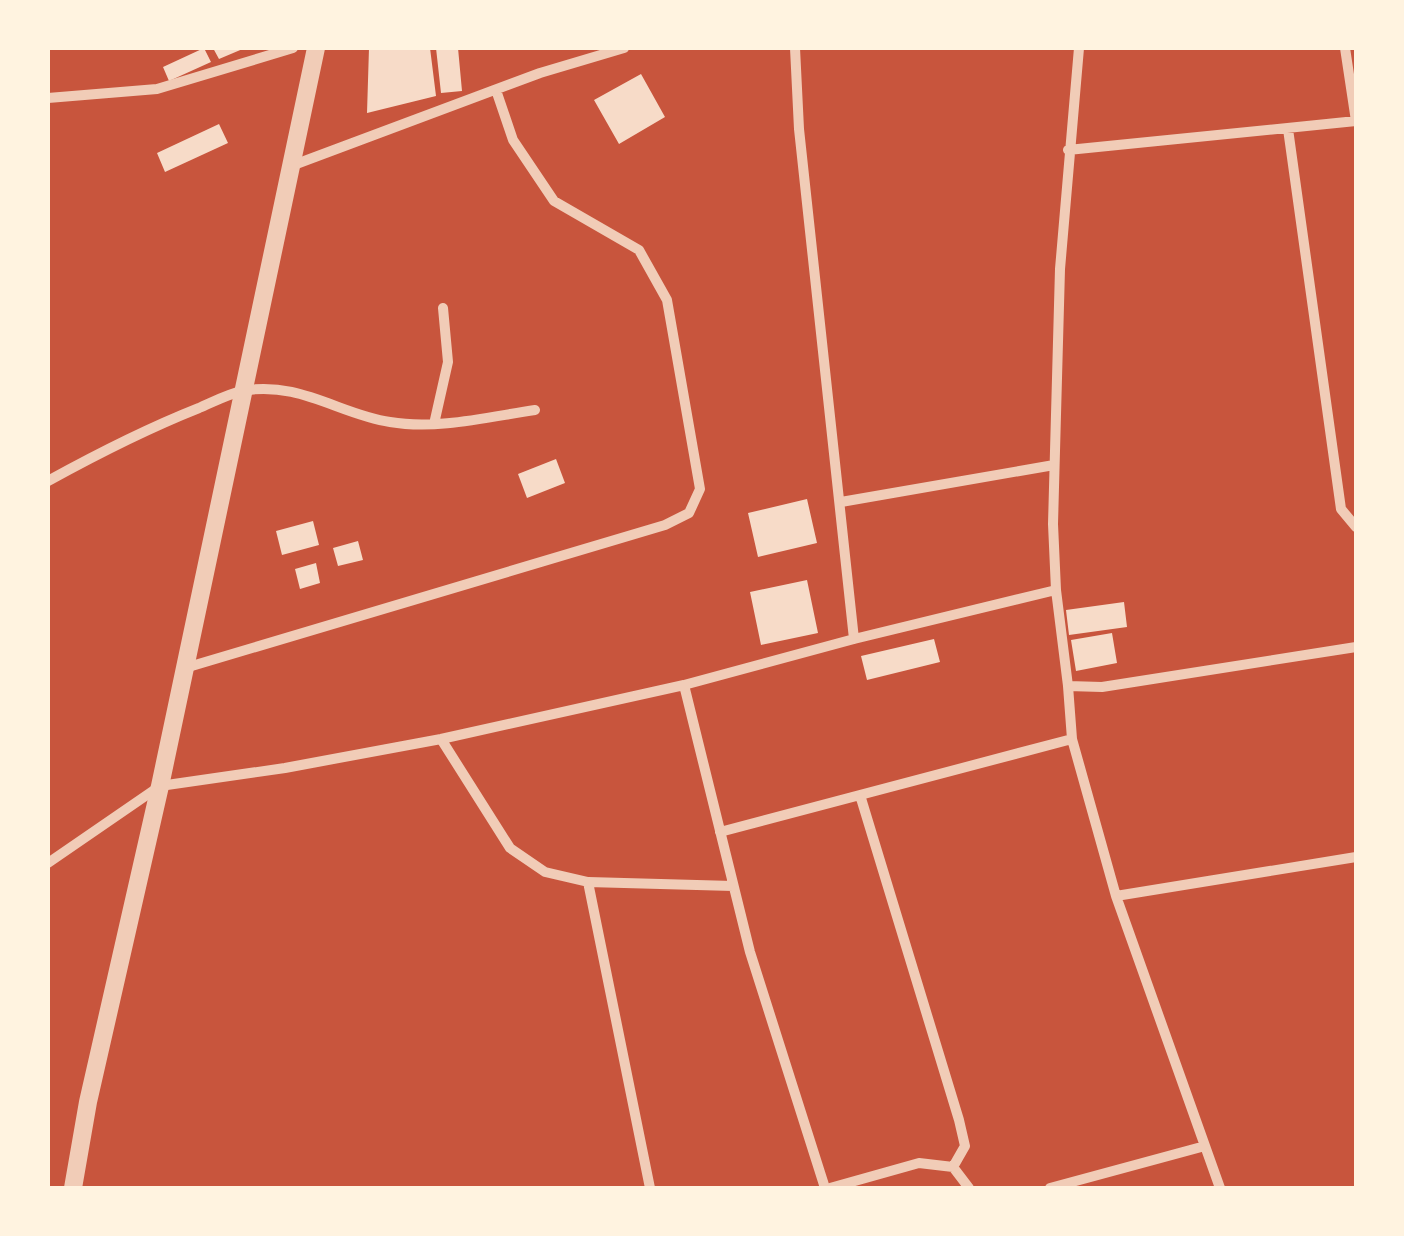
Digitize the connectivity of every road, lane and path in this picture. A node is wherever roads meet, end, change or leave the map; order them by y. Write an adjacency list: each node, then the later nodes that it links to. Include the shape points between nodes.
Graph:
1 (292, 48): 8 (street, via 157,88)
2 (316, 48): 12 (street)
3 (624, 48): 7 (street)
4 (795, 48): 19 (street)
5 (1079, 48): 11 (street)
6 (1345, 48): 9 (street)
7 (496, 90): 12 (street); 24 (street, via 513,140 554,201 638,250 667,300 700,489 690,513)
8 (48, 98)
9 (1356, 121): 10 (street)
10 (1288, 129): 11 (street); 20 (street, via 1341,509)
11 (1068, 150): 17 (street)
12 (290, 166): 14 (street)
13 (443, 308): 16 (street, via 448,362)
14 (242, 391): 16 (street, via 278,390 386,422); 18 (street, via 136,433); 24 (street)
15 (535, 410): 16 (street)
16 (434, 424)
17 (1054, 465): 19 (street); 21 (street)
18 (48, 481)
19 (841, 502): 22 (street)
20 (1356, 527)
21 (1056, 590): 22 (street); 26 (street)
22 (854, 639): 25 (street)
23 (1356, 647): 26 (street, via 1102,687)
24 (184, 669): 29 (street)
25 (684, 685): 27 (street); 31 (street)
26 (1068, 686): 28 (street)
27 (441, 739): 29 (street); 34 (street, via 510,848 544,872)
28 (1072, 739): 30 (street); 36 (street)
29 (160, 786): 33 (street); 39 (street)
30 (860, 795): 31 (street); 38 (street, via 966,1146)
31 (720, 832): 35 (street)
32 (1356, 857): 36 (street)
33 (48, 863)
34 (588, 882): 35 (street); 40 (street)
35 (733, 886): 41 (street)
36 (1116, 896): 37 (street)
37 (1206, 1146): 43 (street); 44 (street)
38 (952, 1167): 41 (street, via 919,1163); 42 (street)
39 (73, 1188)
40 (650, 1188)
41 (828, 1188)
42 (969, 1188)
43 (1050, 1188)
44 (1220, 1188)

